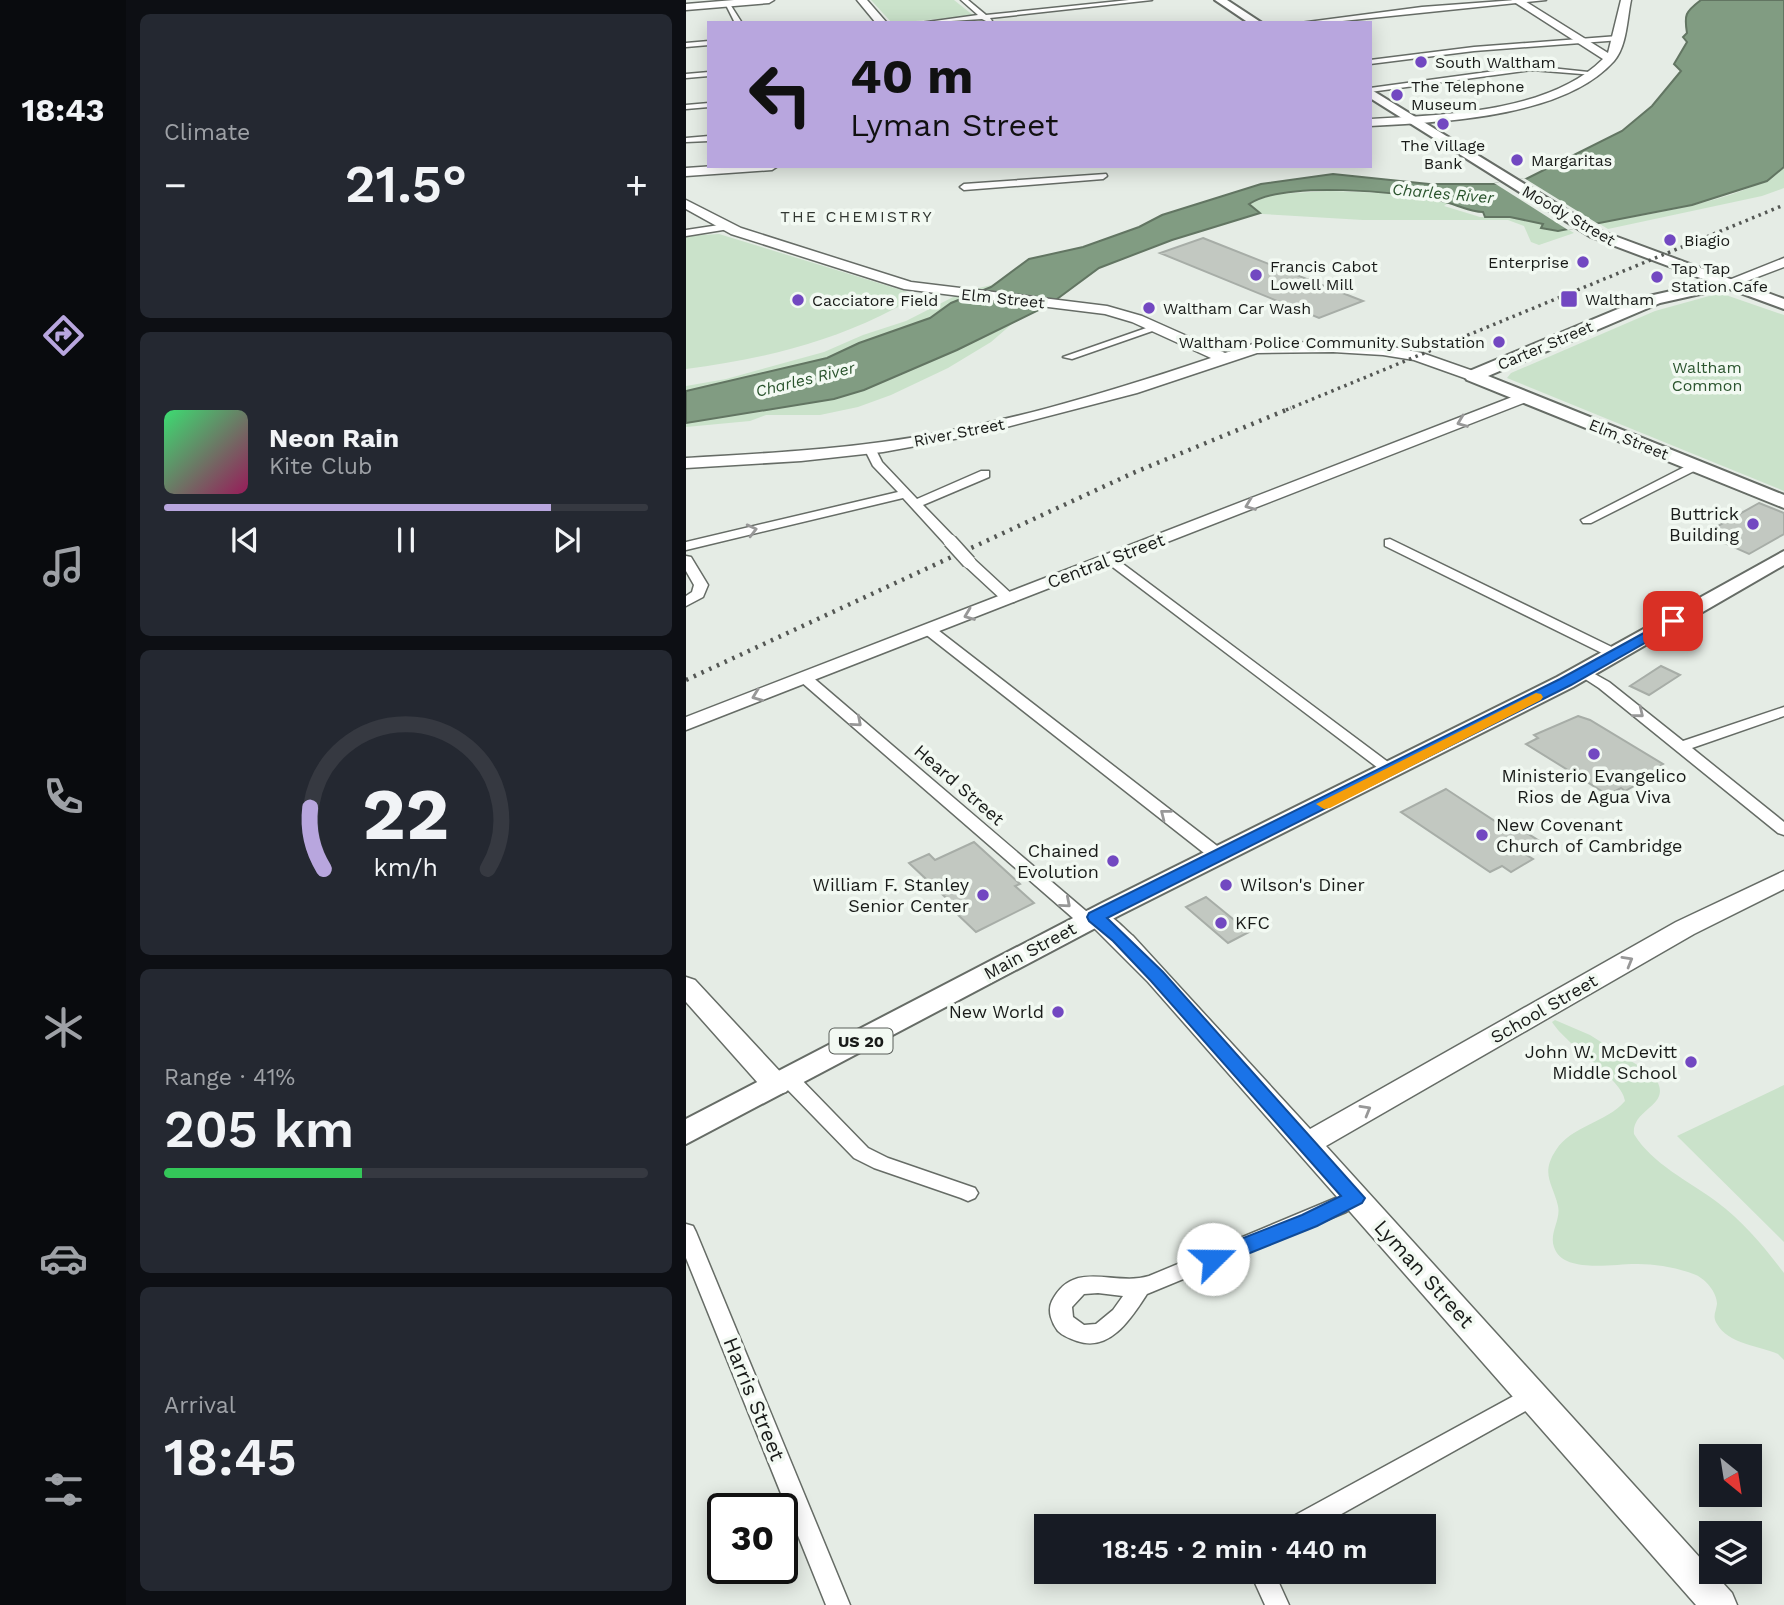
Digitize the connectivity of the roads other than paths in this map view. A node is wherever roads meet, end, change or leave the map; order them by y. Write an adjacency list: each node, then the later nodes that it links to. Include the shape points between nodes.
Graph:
1 (769, 0): 10 (street)
2 (862, 0): 15 (street)
3 (964, 0): 13 (street)
4 (1068, 0): 12 (street)
5 (1149, 0): 12 (street)
6 (1220, 0): 18 (main road)
7 (1543, 0): 9 (street)
8 (1626, 0): 20 (street)
9 (1517, 1): 19 (street); 21 (street)
10 (728, 3): 11 (street); 14 (street)
11 (686, 7)
12 (1078, 7): 13 (street)
13 (984, 17): 16 (street); 17 (street)
14 (738, 21)
15 (881, 21)
16 (943, 21)
17 (989, 21)
18 (1251, 21)
19 (1322, 21)
20 (1618, 38): 21 (street); 24 (street)
21 (1580, 41): 24 (street); 25 (street)
22 (707, 43): 23 (street)
23 (686, 45)
24 (1609, 59): 26 (street)
25 (1372, 62)
26 (1594, 73): 29 (street, via 1535,68); 33 (street, via 1534,101)
27 (707, 74): 28 (street)
28 (686, 76)
29 (1372, 92)
30 (1372, 93): 33 (main road, Moody Street)
31 (707, 105): 32 (street)
32 (686, 107)
33 (1413, 120): 34 (street); 45 (main road, Moody Street, via 1584,227)
34 (1372, 123)
35 (707, 138): 36 (street)
36 (686, 140)
37 (747, 168): 39 (street)
38 (1091, 168): 40 (street, via 1103,176)
39 (686, 173)
40 (964, 187)
41 (686, 204): 42 (street, Elm Street)
42 (726, 227): 43 (street); 49 (street, Elm Street, via 905,285 1073,305 1123,314)
43 (686, 233)
44 (1784, 262): 46 (street)
45 (1700, 275): 46 (main road, Moody Street); 47 (main road, Carter Street)
46 (1726, 284): 47 (main road, Carter Street); 48 (main road, Moody Street)
47 (1655, 299): 54 (main road, Carter Street)
48 (1784, 304)
49 (1156, 328): 50 (street, Elm Street); 52 (street)
50 (1186, 341): 51 (street); 53 (street, Elm Street)
51 (1267, 347): 53 (street, Elm Street); 54 (street, Elm Street, via 1400,352)
52 (1068, 358)
53 (1223, 358): 56 (street, River Street, via 1047,413)
54 (1473, 376): 55 (main road, Elm Street)
55 (1525, 397): 58 (main road, Elm Street); 66 (street, Central Street, one-way to 66)
56 (870, 448): 57 (street, River Street); 60 (street, via 877,463)
57 (686, 463)
58 (1694, 466): 61 (main road, Elm Street); 62 (street)
59 (985, 474): 60 (street)
60 (910, 499): 64 (street, one-way to 60); 68 (street, bridge)
61 (1784, 502)
62 (1587, 520)
63 (1390, 543): 71 (street)
64 (686, 547)
65 (1784, 557): 71 (main road, Main Street / US 20)
66 (1111, 559): 68 (street, Central Street); 77 (street)
67 (686, 560): 69 (street, via 701,585 698,594)
68 (1009, 599): 70 (street, Central Street, one-way to 70)
69 (686, 602)
70 (929, 630): 73 (street, Central Street); 79 (street, one-way to 70)
71 (1615, 654): 72 (main road, Main Street / US 20)
72 (1584, 672): 76 (street, one-way to 76); 77 (main road, Main Street / US 20)
73 (805, 678): 75 (street, Central Street, one-way to 75); 81 (street, Heard Street, one-way to 81)
74 (1784, 711): 76 (street)
75 (686, 724)
76 (1681, 747): 78 (street)
77 (1391, 771): 79 (main road, Main Street / US 20)
78 (1784, 830)
79 (1219, 856): 81 (main road, Main Street / US 20)
80 (1784, 879): 85 (street, School Street, one-way to 80, via 1685,928)
81 (1091, 919): 83 (main road, Main Street / US 20); 85 (street, Lyman Street, via 1119,937 1157,976)
82 (686, 986): 83 (street)
83 (783, 1082): 84 (main road, Main Street / US 20); 86 (street, via 861,1153)
84 (686, 1133)
85 (1307, 1144): 87 (street, Lyman Street)
86 (968, 1193)
87 (1355, 1198): 89 (street); 90 (street, Lyman Street)
88 (686, 1232): 93 (street, Harris Street)
89 (1140, 1288)
90 (1532, 1396): 91 (street); 95 (street, Lyman Street)
91 (1320, 1514)
92 (1267, 1584): 94 (street)
93 (838, 1605)
94 (1277, 1605)
95 (1719, 1605)

